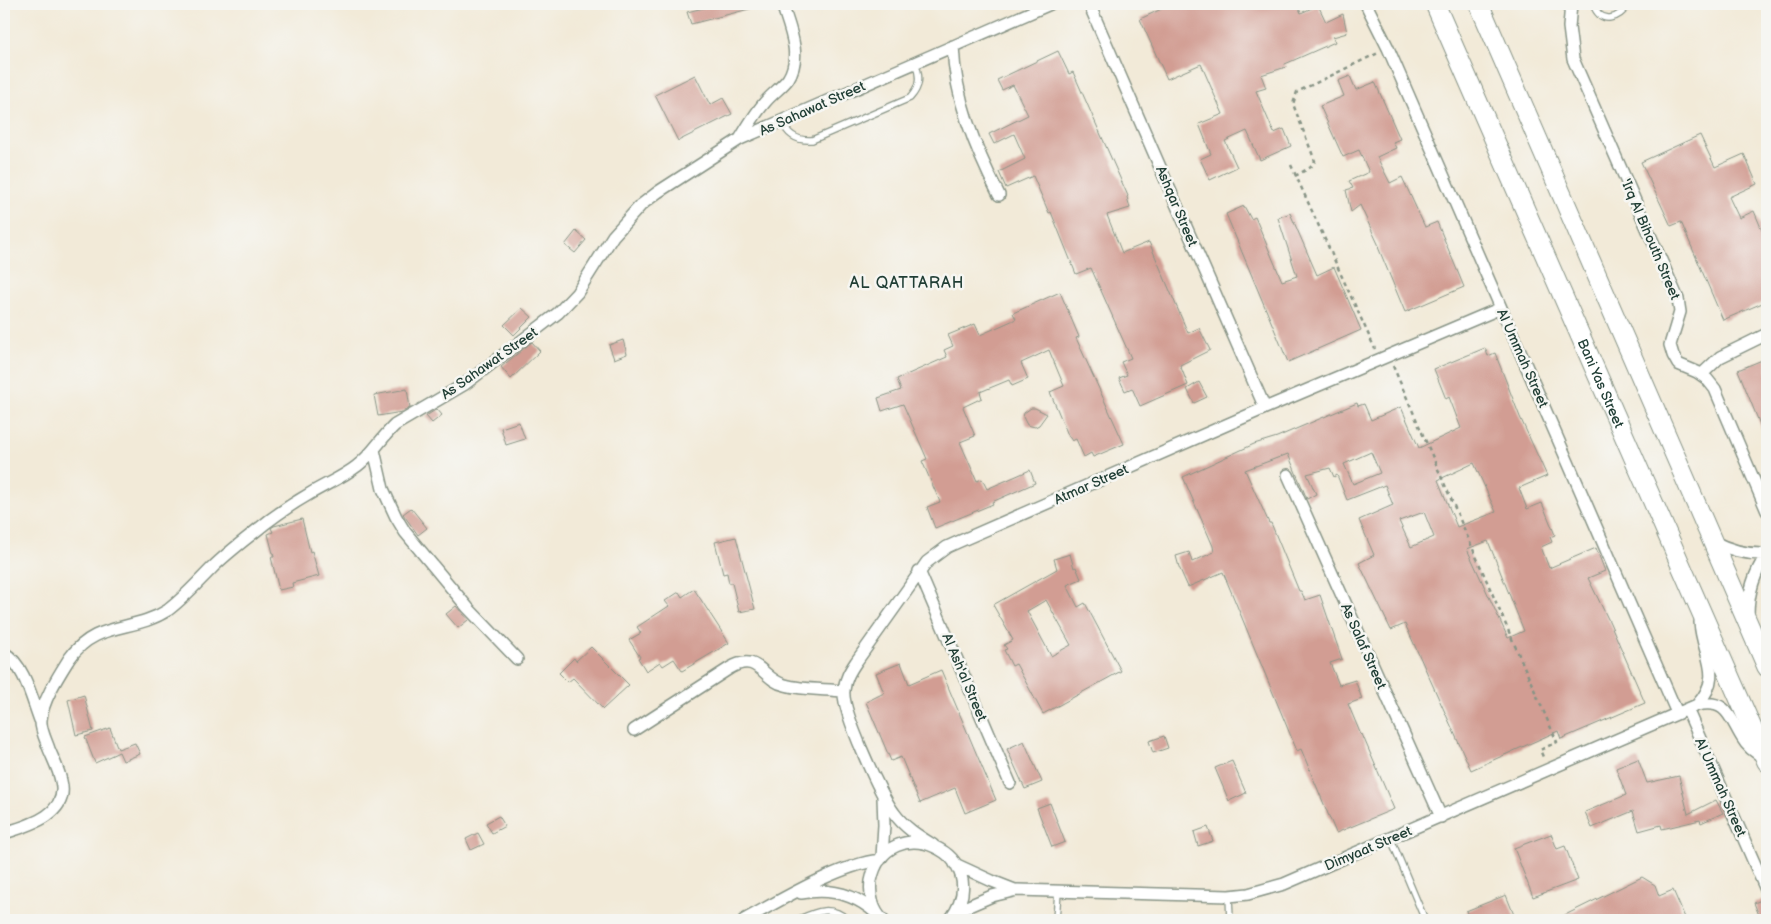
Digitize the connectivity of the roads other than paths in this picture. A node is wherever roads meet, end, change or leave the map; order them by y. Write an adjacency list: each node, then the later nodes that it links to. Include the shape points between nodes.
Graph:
1 (782, 4): 13 (street, via 794,45 794,68)
2 (1048, 4): 10 (street, As Sahawat Street)
3 (1089, 4): 18 (street, Ashqar Street)
4 (1366, 4): 15 (street, Al Ummah Street)
5 (1434, 4): 25 (main road, Bani Yas Street)
6 (1479, 4): 22 (main road)
7 (1571, 4): 17 (street, 'Irq Al Bihouth Street, via 1569,27 1573,60 1678,299 1680,312 1670,345 1672,355 1678,364)
8 (1593, 4): 9 (lane, via 1600,15 1614,18)
9 (1629, 4)
10 (953, 46): 11 (street, As Sahawat Street); 14 (street, via 956,83 966,119)
11 (915, 62): 12 (street, As Sahawat Street); 12 (lane, via 919,80 917,90 910,98 812,140 794,137)
12 (782, 121): 13 (street, As Sahawat Street)
13 (740, 139): 19 (street, As Sahawat Street, via 641,205 613,236 577,293 558,314 465,384 395,425)
14 (999, 195)
15 (1501, 308): 18 (street, Atmar Street); 31 (street, Al Ummah Street)
16 (1767, 334): 17 (street, via 1720,357)
17 (1701, 375): 21 (street, 'Irq Al Bihouth Street, via 1718,394)
18 (1265, 408): 24 (street, Atmar Street, via 947,547)
19 (374, 450): 28 (street, via 383,489 405,532 468,608); 32 (street, As Sahawat Street, via 355,467 254,532 166,611 101,632 83,644 55,684)
20 (1288, 475): 37 (street, As Salaf Street)
21 (1767, 511)
22 (1712, 541): 23 (street, via 1744,554); 26 (main road)
23 (1767, 554): 26 (street, via 1751,586)
24 (919, 571): 30 (street, Atmar Street, via 856,662); 35 (street, Al Ash'al Street)
25 (1700, 609): 31 (street, via 1702,636 1712,677 1707,692); 34 (main road, Bani Yas Street)
26 (1747, 621): 29 (main road)
27 (4, 653): 32 (street, via 20,670)
28 (517, 659)
29 (1767, 667)
30 (844, 691): 33 (street, via 785,686 770,678 759,666 744,662); 36 (street, Atmar Street, via 850,721)
31 (1687, 709): 34 (street, Dimyaat Street, via 1710,703 1723,707 1744,741); 37 (street, Dimyaat Street); 45 (street, Al Ummah Street)
32 (40, 722): 38 (street, via 62,781 61,796 54,809 42,820)
33 (634, 730)
34 (1766, 760)
35 (1010, 783)
36 (882, 793): 40 (street, Atmar Street, via 903,823); 41 (street, Atmar Street)
37 (1441, 817): 39 (street, Dimyaat Street)
38 (4, 833)
39 (1391, 839): 47 (street, Dimyaat Street, via 1284,884); 55 (lane)
40 (932, 845): 41 (street, via 905,843); 42 (street, Atmar Street)
41 (881, 859): 46 (street, via 856,865); 49 (street, Atmar Street, via 870,887 872,902)
42 (955, 864): 43 (street, Dimyaat Street); 48 (street, via 962,879 962,895)
43 (1017, 890): 44 (street, Dimyaat Street); 48 (street, Dimyaat Street, via 992,896)
44 (1058, 891): 47 (street, Dimyaat Street); 53 (lane)
45 (1767, 892)
46 (794, 894): 49 (street, via 840,893 867,905); 50 (street)
47 (1229, 896): 54 (lane)
48 (954, 916)
49 (880, 918)
50 (744, 920)
51 (797, 920): 52 (lane, via 824,910 837,912)
52 (848, 920)
53 (1056, 920)
54 (1230, 920)
55 (1425, 920)

